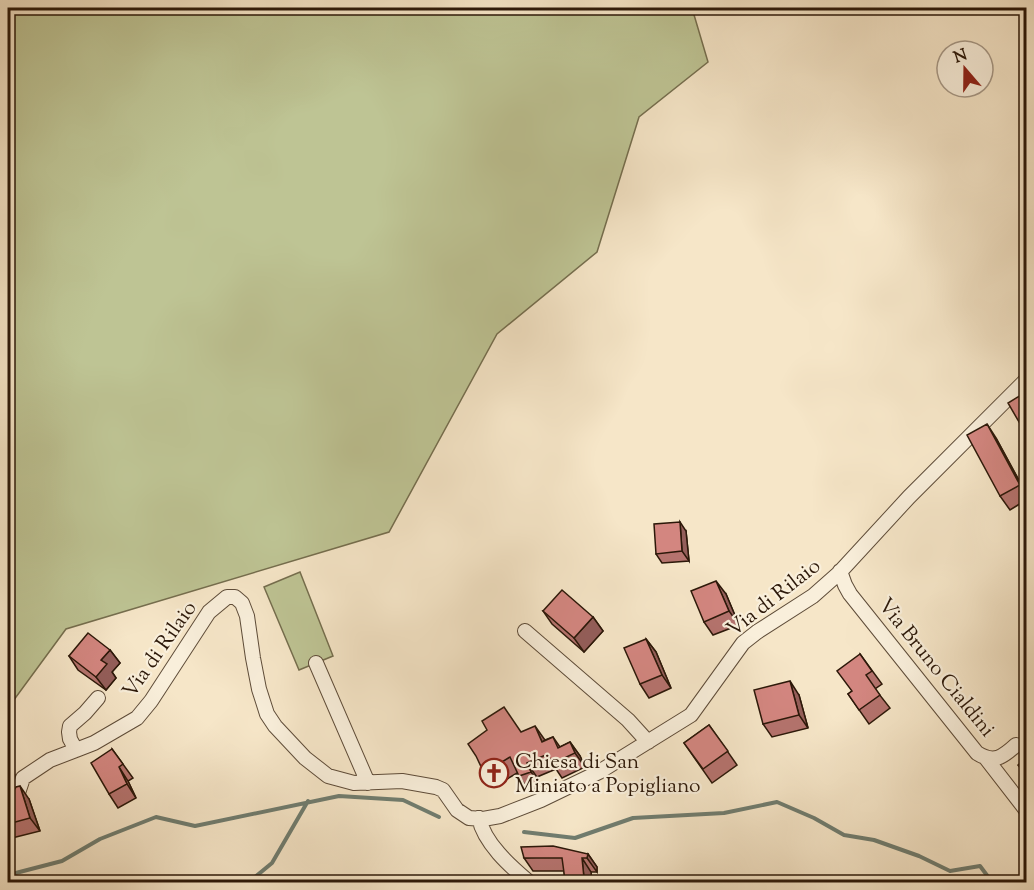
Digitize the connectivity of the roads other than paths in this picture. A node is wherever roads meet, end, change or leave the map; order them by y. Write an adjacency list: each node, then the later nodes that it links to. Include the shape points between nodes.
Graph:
1 (1026, 380): 2 (street, Via di Rilaio)
2 (840, 571): 6 (street, Via di Rilaio, via 813,596 743,643 691,715); 9 (street, Via Bruno Cialdini, via 850,594 977,753)
3 (525, 631): 6 (street)
4 (316, 663): 10 (street)
5 (98, 698): 8 (street, Via di Rilaio, via 70,726 70,739)
6 (648, 742): 13 (street, Via di Rilaio, via 599,772 541,800 500,816)
7 (1016, 745): 9 (street, Via Bruno Cialdini, via 998,758)
8 (76, 750): 10 (street, Via di Rilaio, via 137,718 208,612 227,597 236,597 248,616 259,689 275,726 328,776); 11 (street, Via di Rilaio, via 50,760 23,778 16,799)
9 (985, 757): 12 (street)
10 (368, 783): 13 (street, Via di Rilaio, via 402,781 436,787 458,810 469,818)
11 (8, 801)
12 (1026, 810)
13 (479, 819): 14 (street, via 481,830 507,864)
14 (529, 882)

